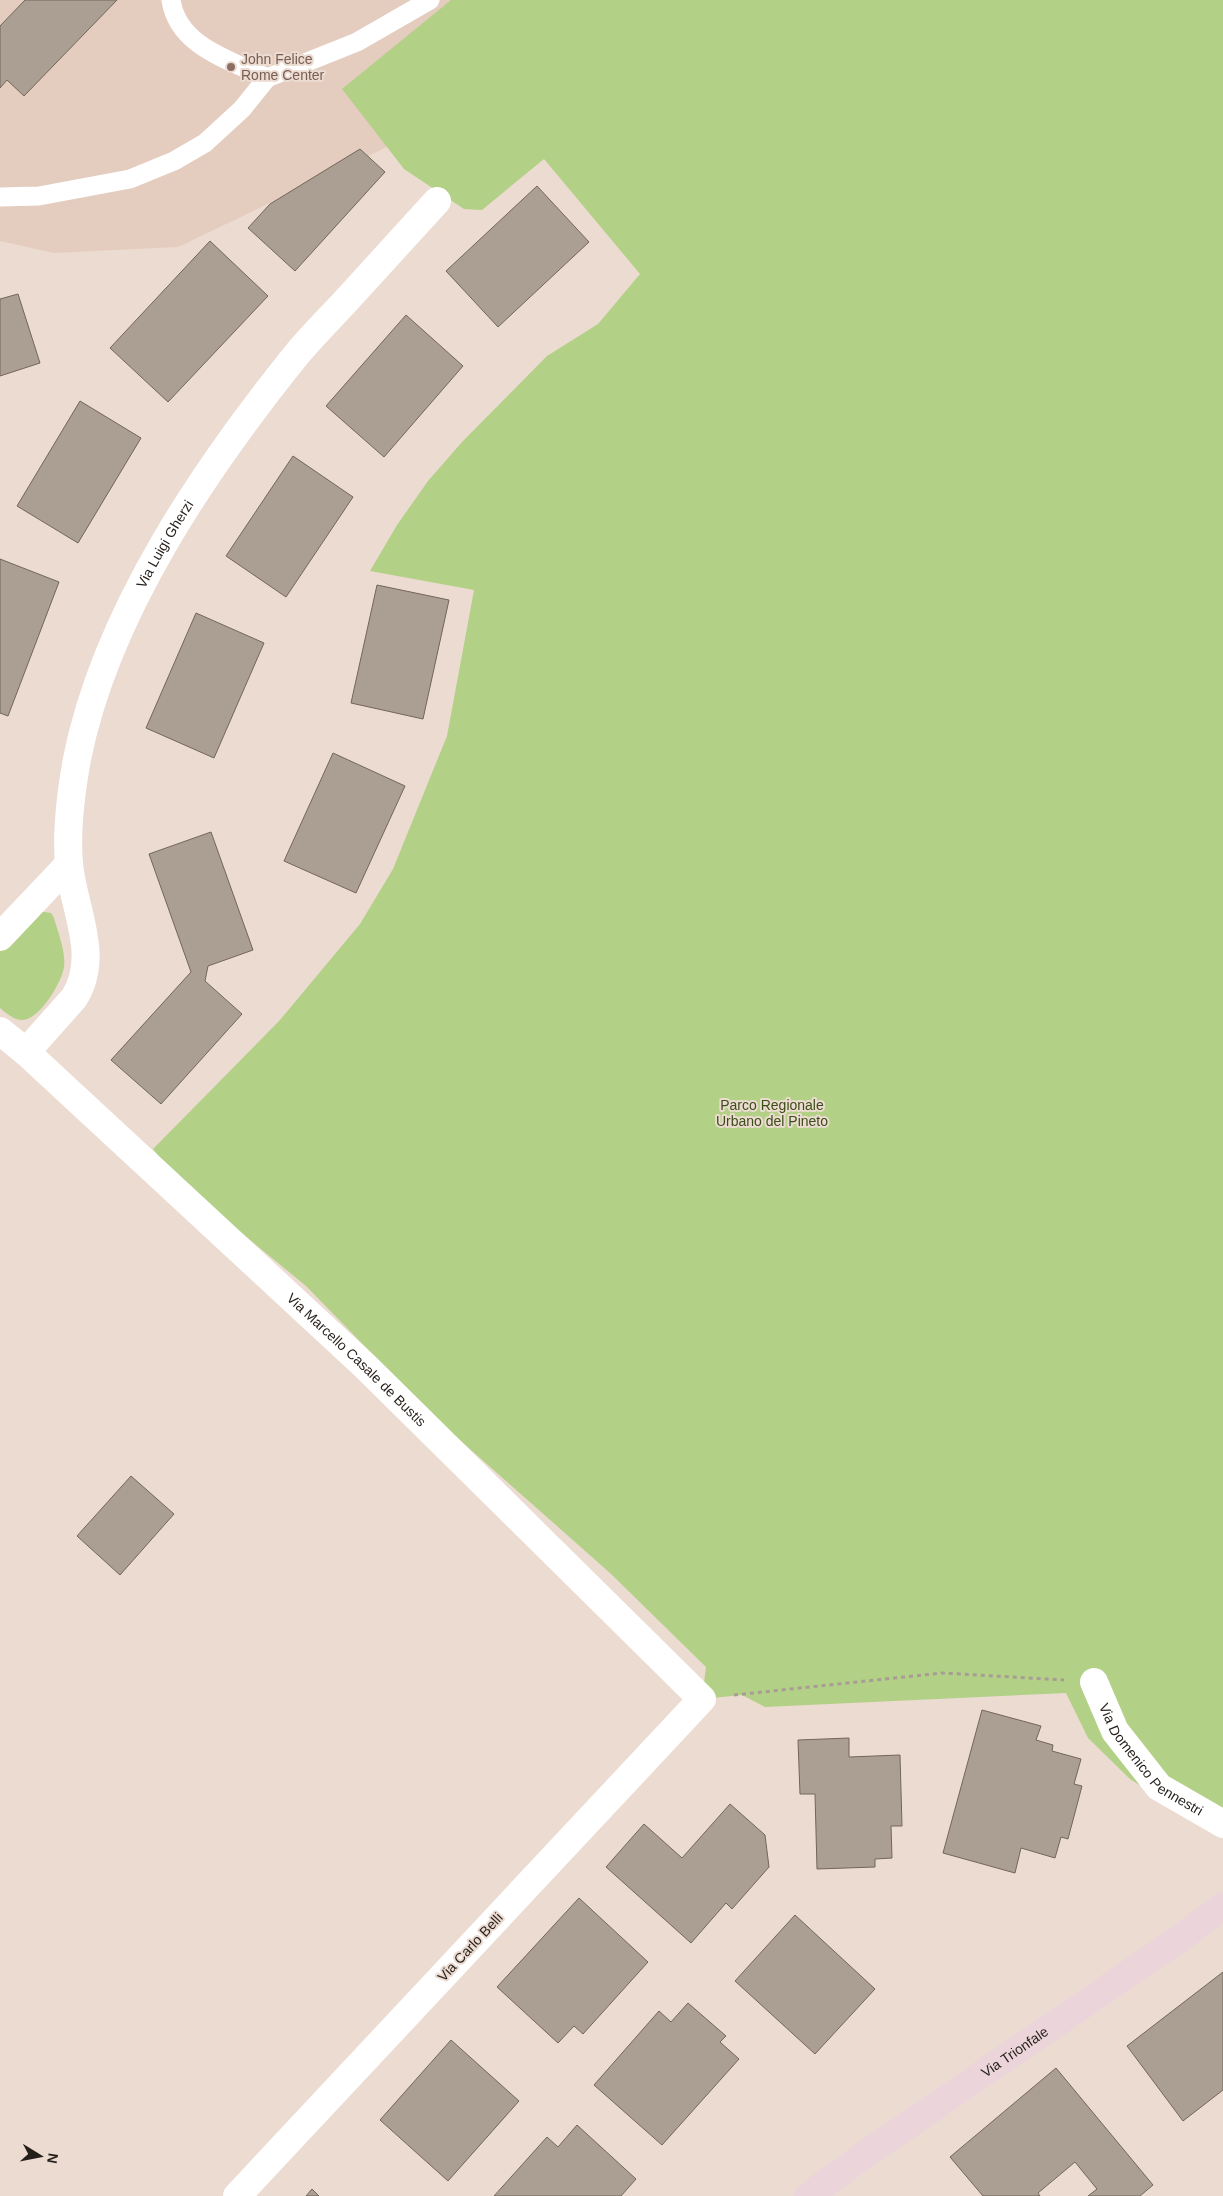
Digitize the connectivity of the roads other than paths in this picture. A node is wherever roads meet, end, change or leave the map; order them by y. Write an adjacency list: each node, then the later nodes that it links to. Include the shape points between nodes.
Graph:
1 (171, 0): 3 (lane, via 182,29 194,40 217,55)
2 (430, 0): 3 (lane, via 357,42)
3 (267, 78): 4 (lane, via 242,110 206,143 174,161 130,179 39,196)
4 (0, 197)
5 (436, 201): 6 (street, Via Luigi Gherzi, via 286,369 217,461 133,599 89,708 72,789)
6 (69, 864): 7 (street); 9 (street, Via Luigi Gherzi, via 87,953 85,974 74,998)
7 (0, 937)
8 (0, 1031): 9 (street, Via Marcello Casale de Bustis)
9 (26, 1052): 11 (street, Via Marcello Casale de Bustis, via 365,1366)
10 (1094, 1682): 12 (street, Via Domenico Pennestri, via 1115,1731 1159,1787)
11 (702, 1699): 14 (street, Via Carlo Belli)
12 (1223, 1824)
13 (1223, 1906): 15 (main road, Via Trionfale)
14 (237, 2196)
15 (808, 2196)

